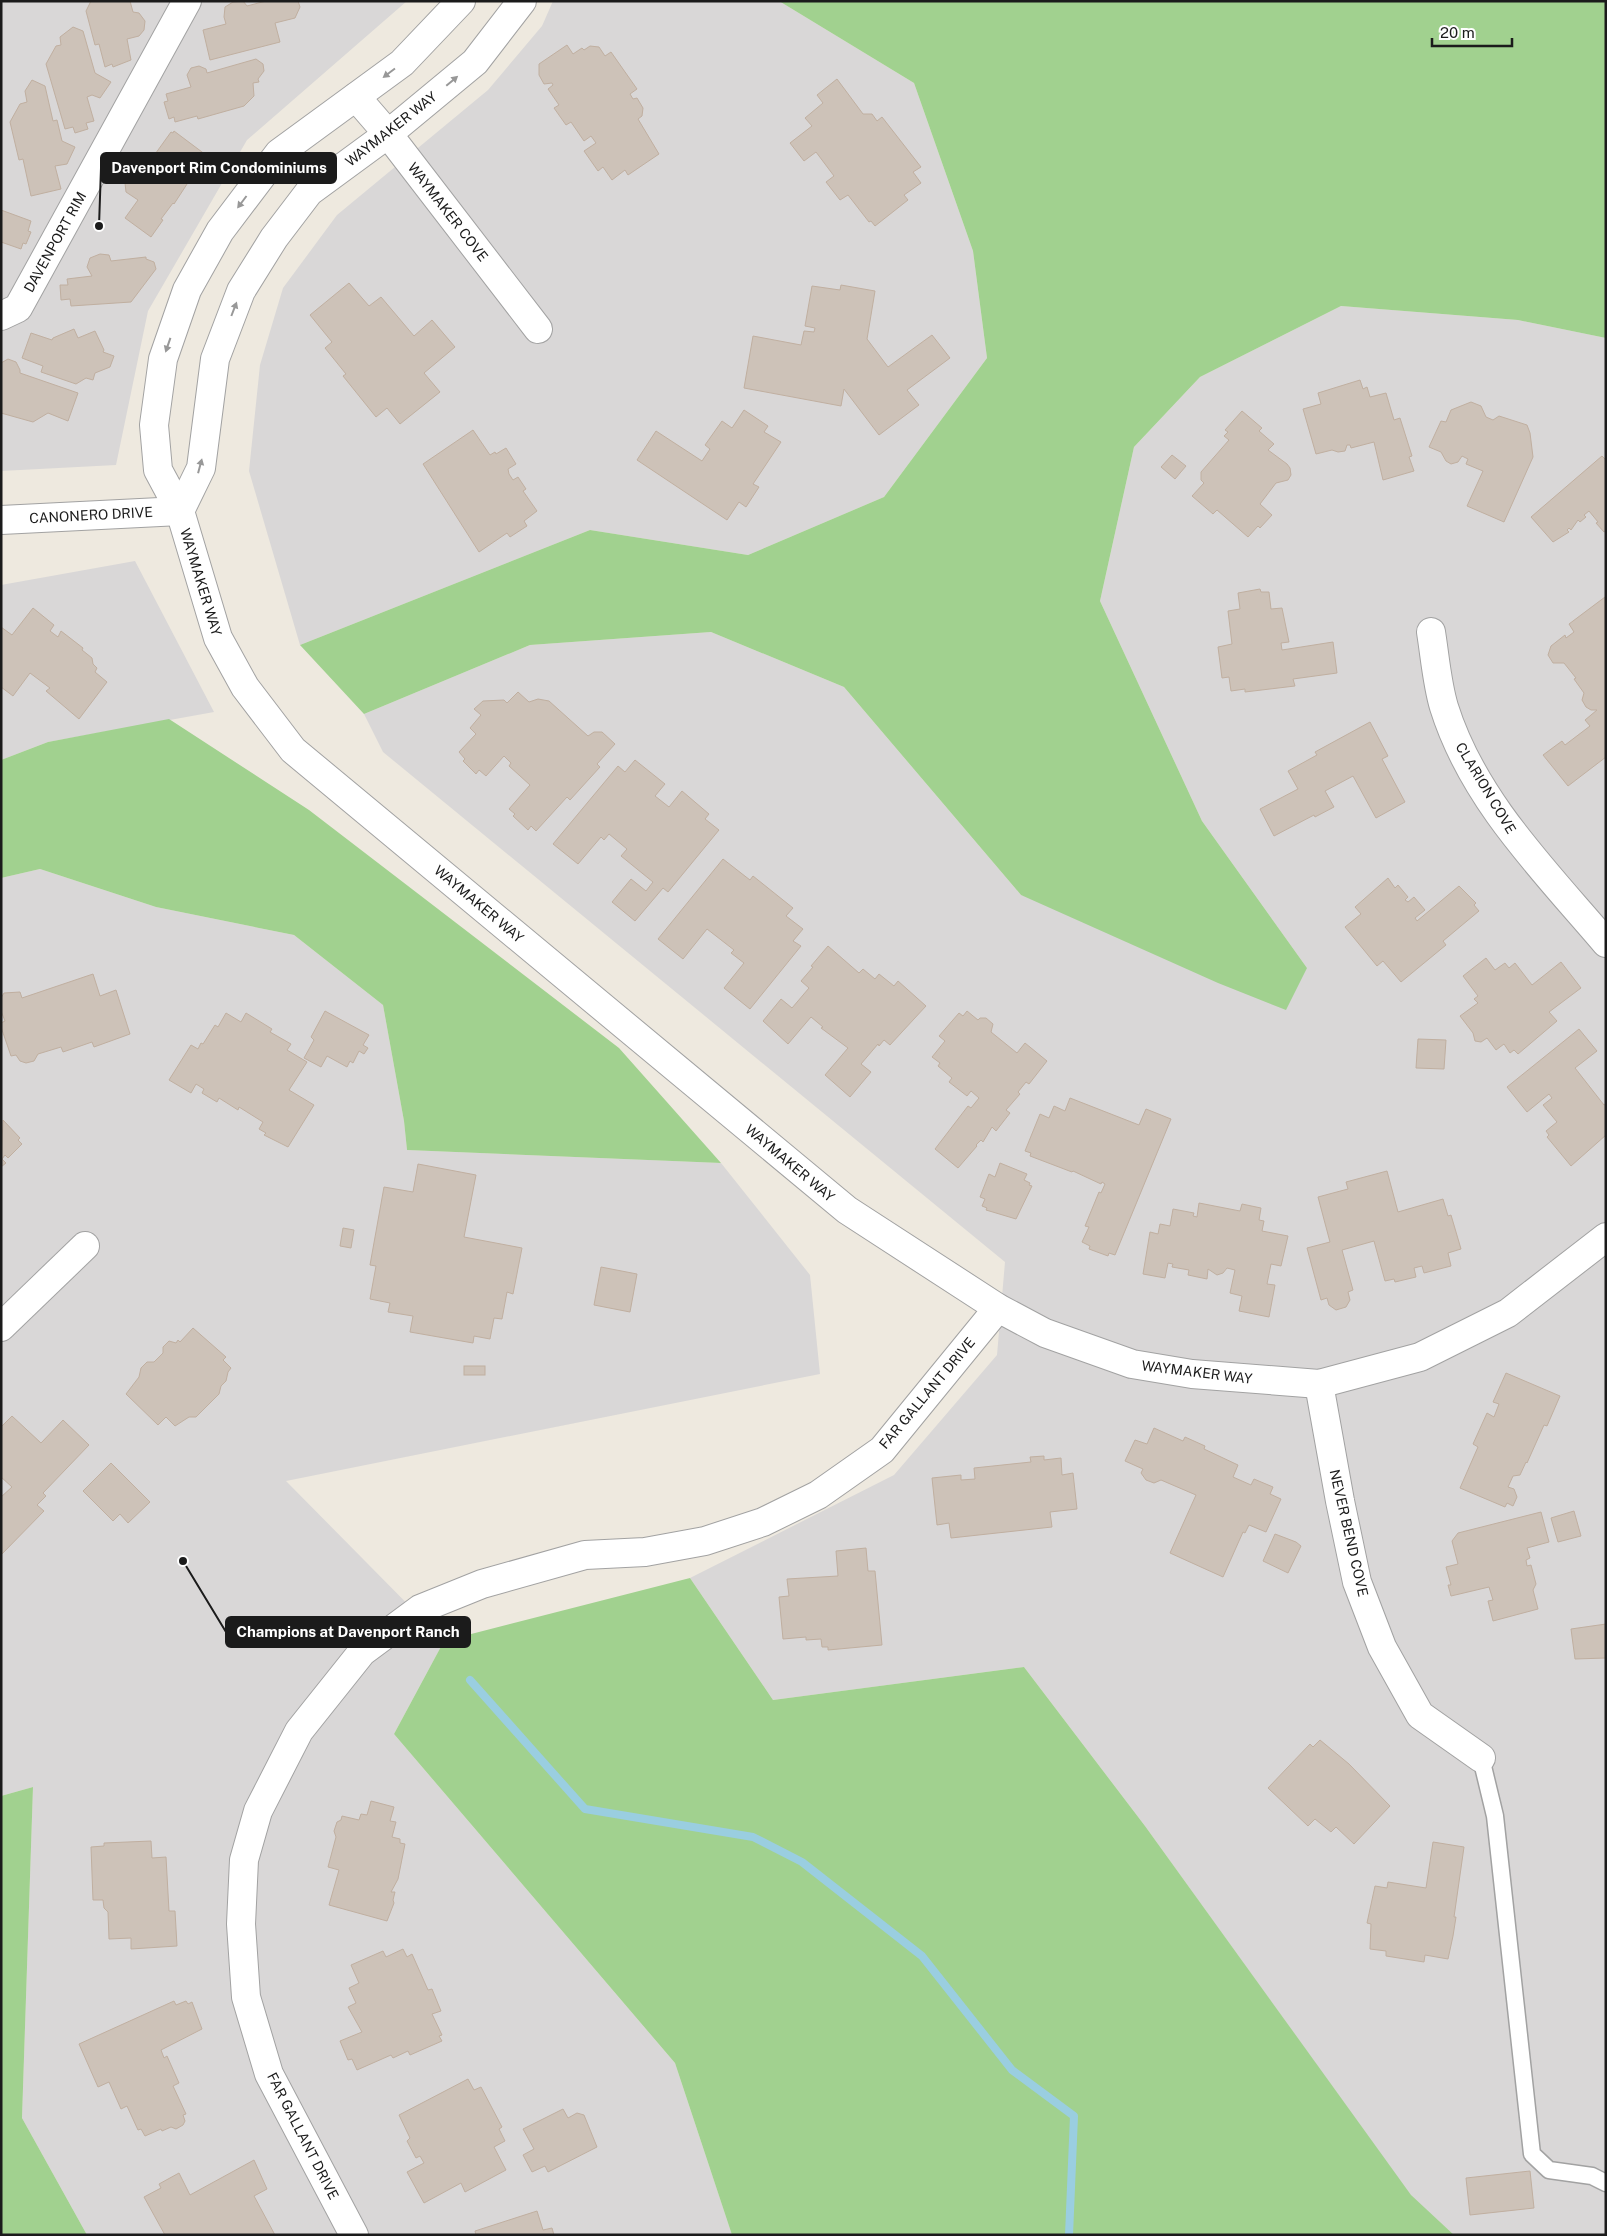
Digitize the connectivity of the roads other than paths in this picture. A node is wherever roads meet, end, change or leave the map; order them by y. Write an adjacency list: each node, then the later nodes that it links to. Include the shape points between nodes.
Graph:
1 (187, 1): 6 (street, DAVENPORT RIM, via 18,308)
2 (461, 1): 4 (street, WAYMAKER WAY, one-way to 4, via 402,63)
3 (522, 1): 5 (street, WAYMAKER WAY, one-way to 3, via 475,62)
4 (356, 97): 5 (street, WAYMAKER COVE); 8 (street, WAYMAKER WAY, one-way to 8, via 279,152 220,231 187,290 163,358 154,425 158,470)
5 (388, 134): 7 (street, WAYMAKER COVE); 8 (street, WAYMAKER WAY, one-way to 5, via 201,468 215,359 241,291 274,238 309,192)
6 (1, 316)
7 (538, 329)
8 (180, 510): 9 (street, CANONERO DRIVE); 14 (street, WAYMAKER WAY, via 218,638 245,687 293,750 847,1210)
9 (1, 520)
10 (1431, 632): 11 (street, CLARION COVE, via 1443,706 1460,748 1505,824)
11 (1606, 944)
12 (1606, 1236): 16 (street, WAYMAKER WAY, via 1508,1313 1420,1357)
13 (84, 1246): 15 (street)
14 (998, 1308): 16 (street, WAYMAKER WAY, via 1045,1333 1132,1364 1192,1374); 19 (street, FAR GALLANT DRIVE, via 882,1450 818,1495 763,1522 705,1541 645,1552 585,1555 482,1584 420,1609 362,1652 299,1731 258,1811 244,1860 241,1924 246,1998 269,2074)
15 (1, 1327)
16 (1319, 1384): 17 (street, NEVER BEND COVE, via 1357,1582 1382,1647 1420,1715)
17 (1481, 1758): 18 (lane, via 1495,1816 1532,2154 1549,2170 1592,2176)
18 (1606, 2183)
19 (354, 2235)

